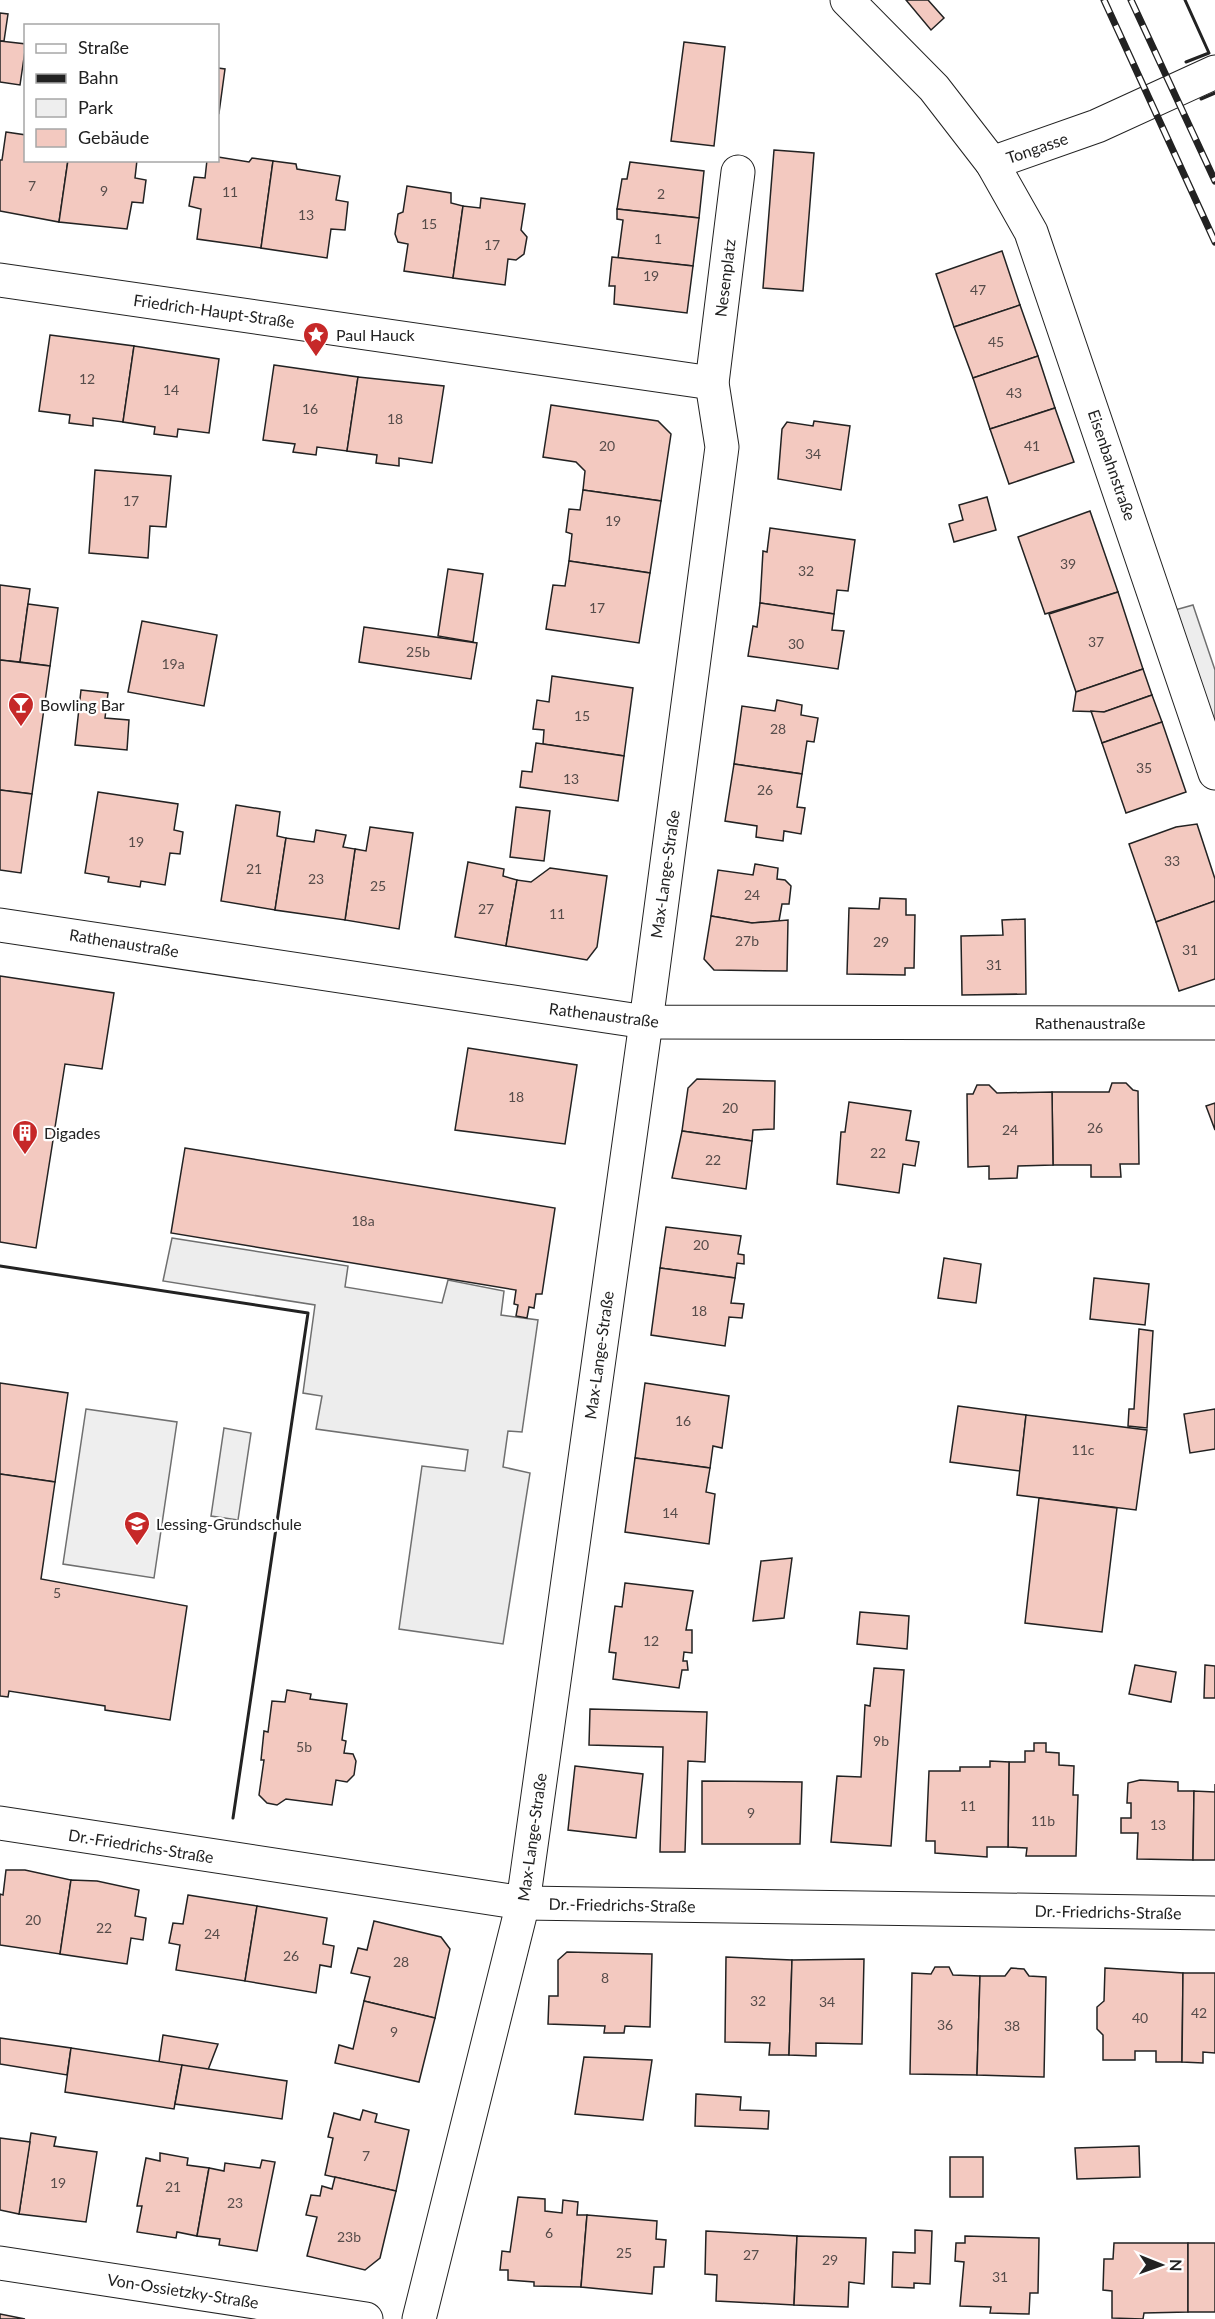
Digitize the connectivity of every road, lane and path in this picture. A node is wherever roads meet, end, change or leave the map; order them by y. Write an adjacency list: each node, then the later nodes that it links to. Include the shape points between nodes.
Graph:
1 (847, 0): 3 (street, Tongasse, via 934,88)
2 (1215, 72): 3 (street, Tongasse, via 1097,126)
3 (993, 163): 7 (street, Eisenbahnstraße, via 1031,232)
4 (738, 172): 6 (street, Nesenplatz)
5 (0, 280): 6 (street, Friedrich-Haupt-Straße)
6 (712, 383): 9 (street, Max-Lange-Straße, via 722,447)
7 (1215, 773)
8 (0, 924): 9 (street, Rathenaustraße)
9 (646, 1022): 10 (street, Rathenaustraße); 12 (street, Max-Lange-Straße)
10 (1215, 1023)
11 (0, 1823): 12 (street, Dr.-Friedrichs-Straße)
12 (523, 1904): 13 (street, Dr.-Friedrichs-Straße); 16 (street, Max-Lange-Straße)
13 (1215, 1913)
14 (0, 2263): 15 (street, Von-Ossietzky-Straße)
15 (366, 2319)
16 (419, 2319)

